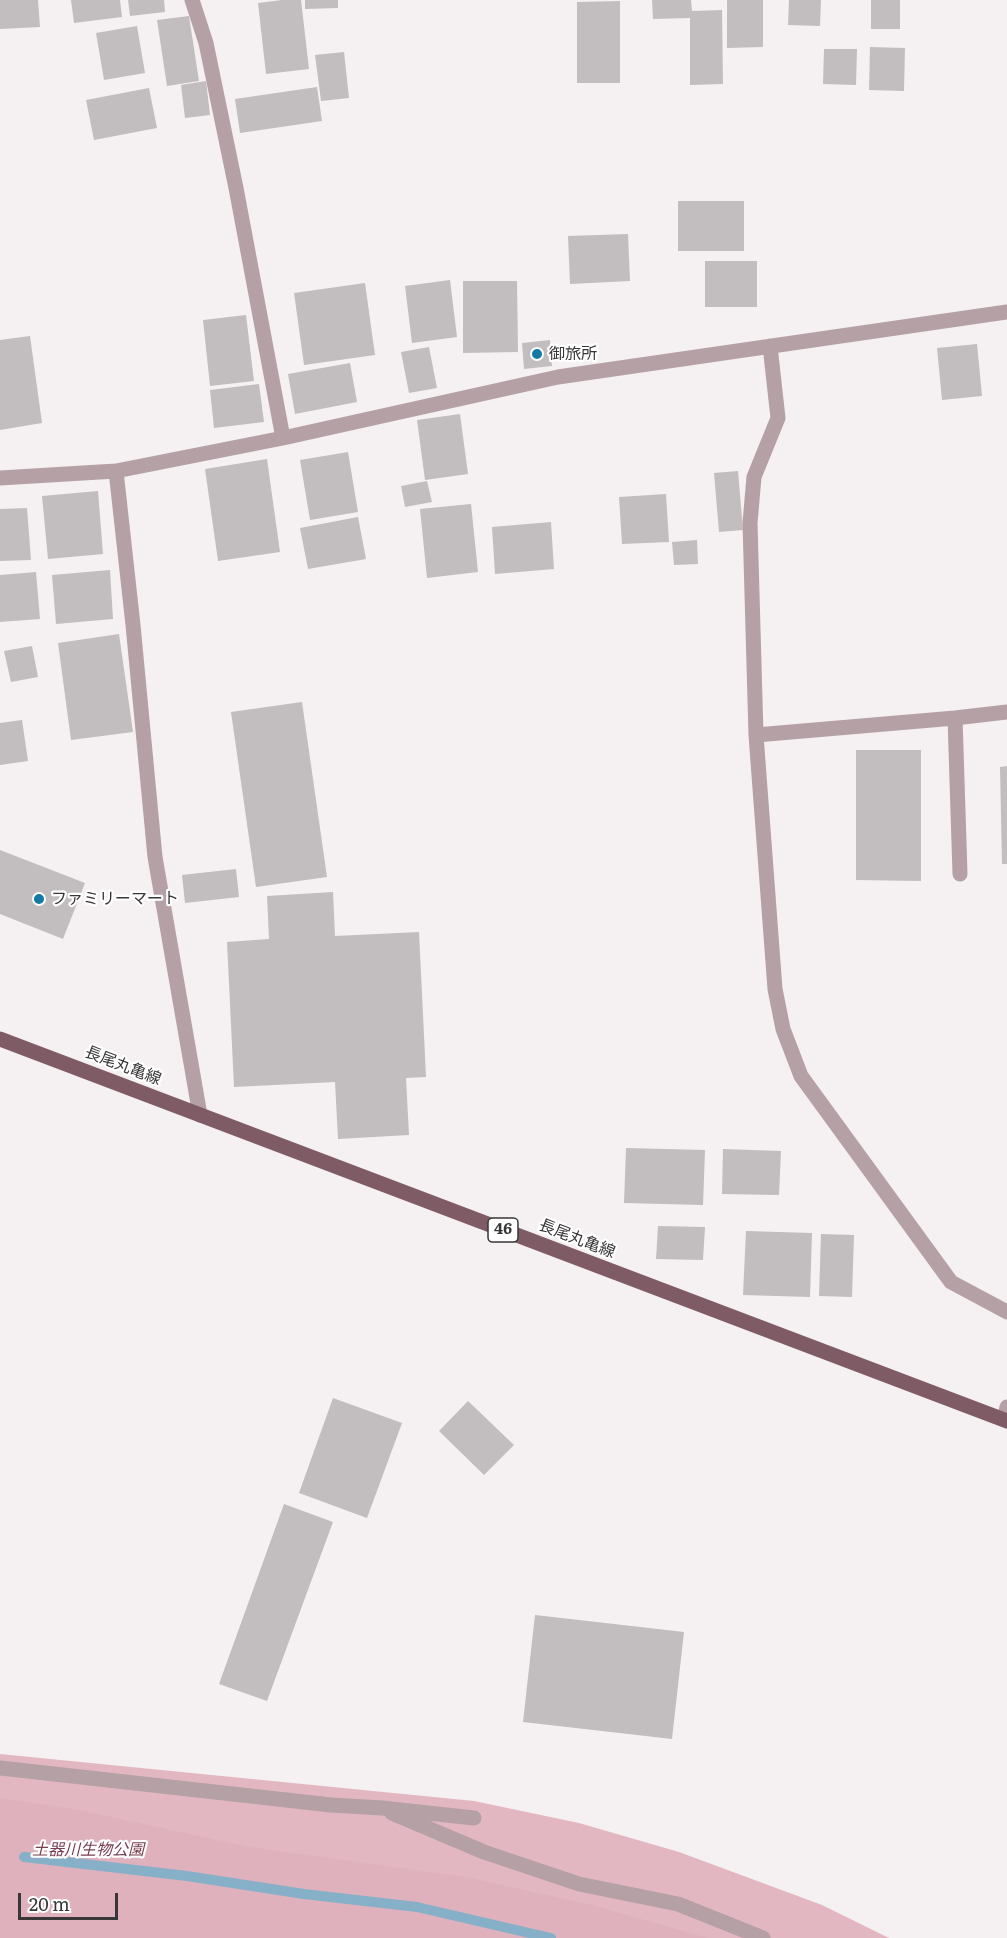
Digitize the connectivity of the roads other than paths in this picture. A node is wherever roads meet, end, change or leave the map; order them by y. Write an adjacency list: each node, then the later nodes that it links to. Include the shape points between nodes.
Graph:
1 (192, 0): 4 (street, via 206,44 236,188)
2 (1007, 312): 3 (street)
3 (770, 346): 4 (street, via 558,377); 9 (street, via 778,418 754,477 750,523)
4 (283, 438): 5 (street)
5 (116, 471): 6 (street); 12 (street, via 155,857)
6 (0, 478)
7 (1007, 712): 8 (street)
8 (955, 718): 9 (street); 10 (street)
9 (756, 735): 13 (street, via 775,989 783,1029 801,1076 951,1282)
10 (960, 874)
11 (0, 1039): 12 (main road, 長尾丸亀線 / 46)
12 (200, 1115): 14 (main road, 長尾丸亀線 / 46)
13 (1007, 1312)
14 (1006, 1416)
15 (0, 1768): 16 (street)
16 (382, 1808): 17 (street); 18 (street, via 484,1852 579,1884 678,1904)
17 (474, 1818)
18 (763, 1938)

